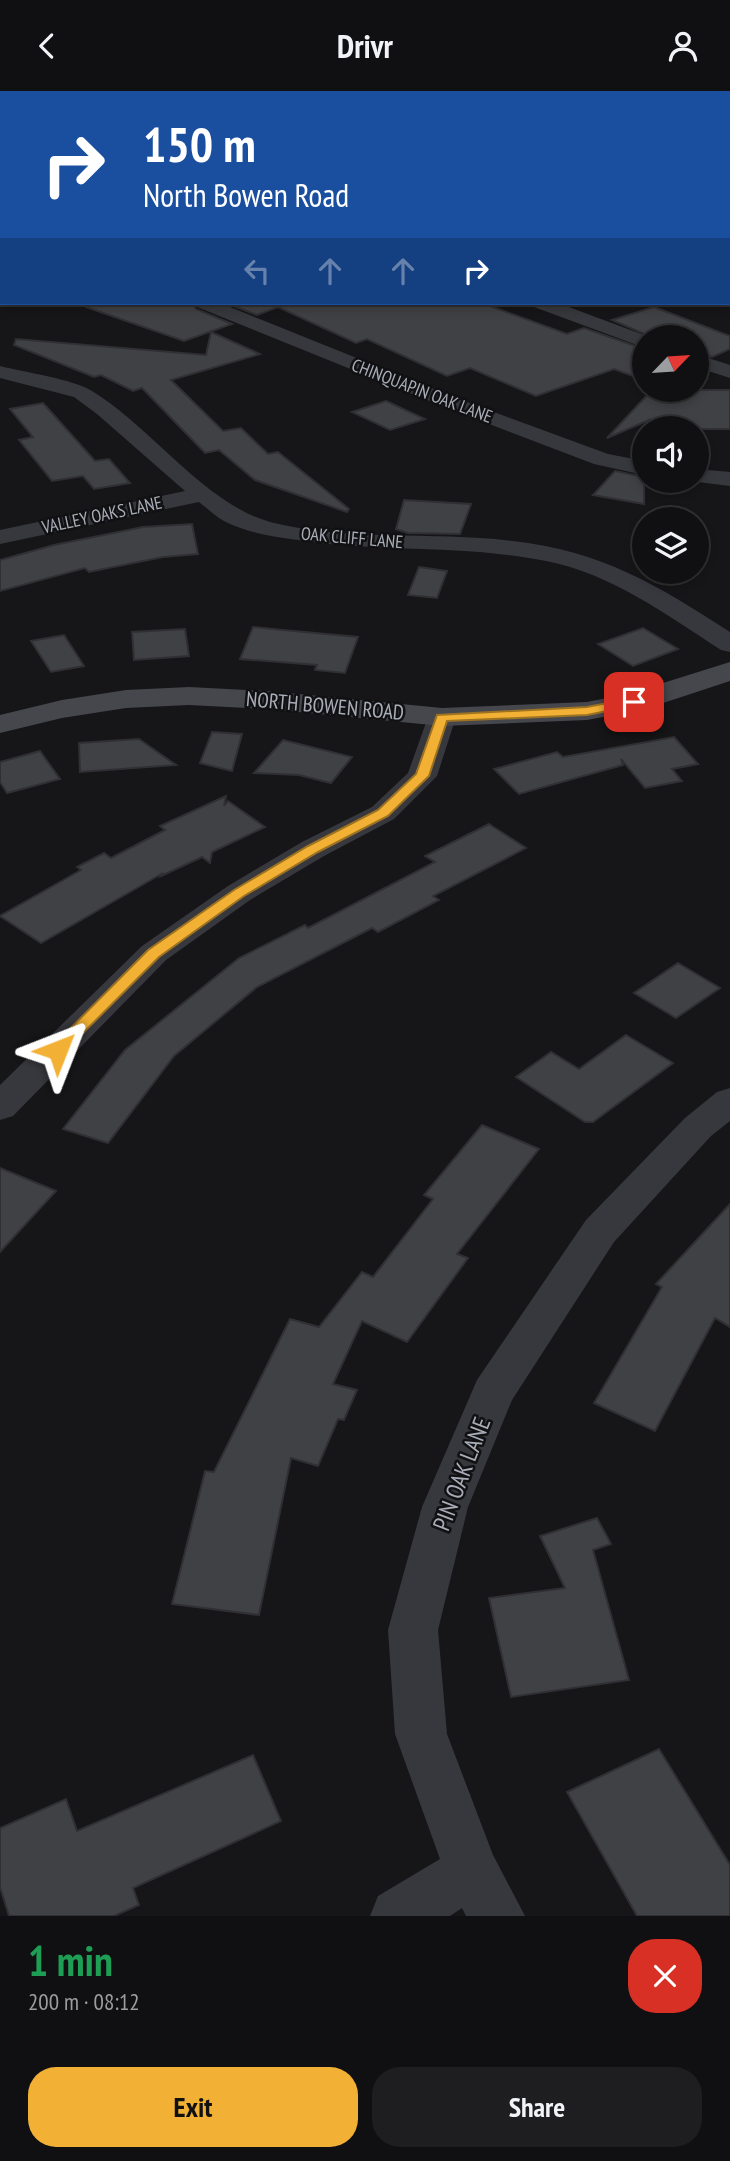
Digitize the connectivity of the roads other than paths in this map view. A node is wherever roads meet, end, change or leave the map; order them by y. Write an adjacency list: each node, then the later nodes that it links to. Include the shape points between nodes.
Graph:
1 (209, 305): 7 (street, CHINQUAPIN OAK LANE, via 449,402 602,459)
2 (546, 305): 3 (street)
3 (632, 337)
4 (709, 365): 6 (street)
5 (0, 372): 10 (street, OAK CLIFF LANE, via 81,393)
6 (730, 372)
7 (632, 465)
8 (709, 477): 9 (street)
9 (730, 479)
10 (203, 494): 11 (street, VALLEY OAKS LANE); 12 (street, OAK CLIFF LANE, via 233,516 265,528 320,537 512,548 597,567 643,588)
11 (0, 537)
12 (730, 644)
13 (730, 671): 14 (street, NORTH BOWEN ROAD, via 634,702 587,711)
14 (442, 717): 15 (street, NORTH BOWEN ROAD, via 189,696 126,699); 17 (street, via 422,776 383,813 239,893 153,954)
15 (0, 724)
16 (730, 1101): 18 (street, PIN OAK LANE, via 698,1127 600,1231 493,1393 445,1507 413,1630 421,1734)
17 (0, 1107)
18 (485, 1894): 19 (street)
19 (398, 1916)

